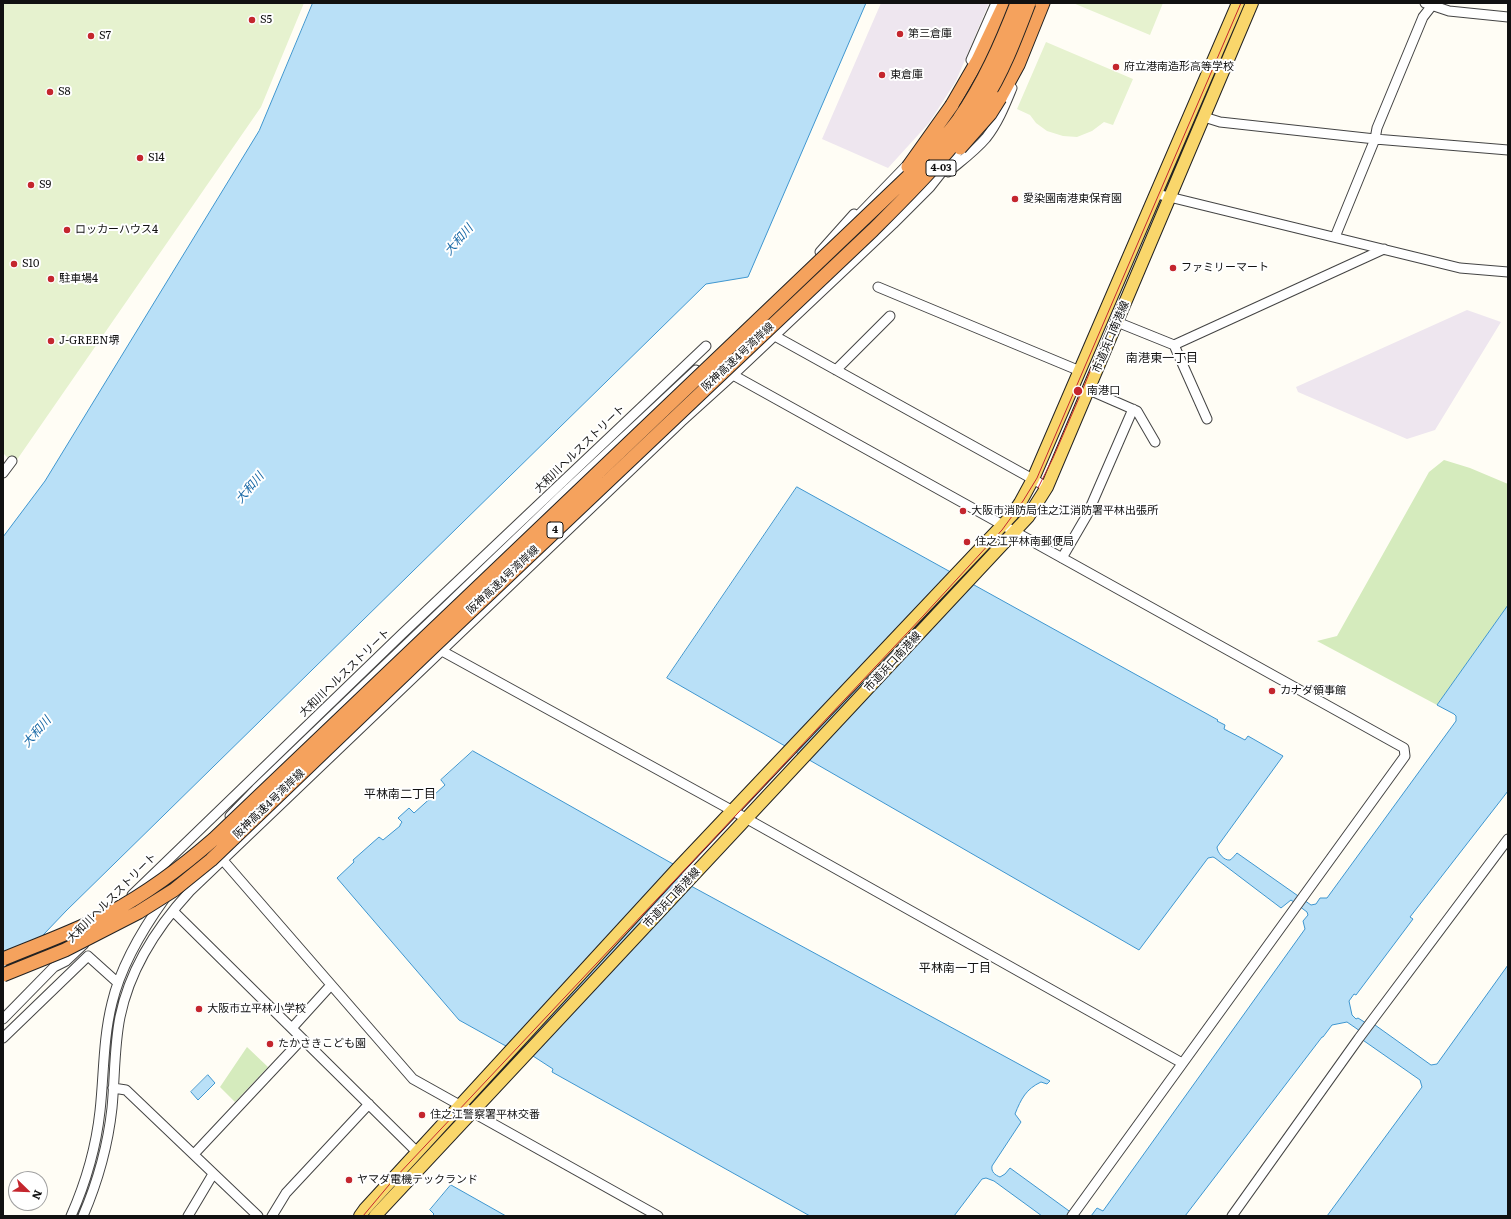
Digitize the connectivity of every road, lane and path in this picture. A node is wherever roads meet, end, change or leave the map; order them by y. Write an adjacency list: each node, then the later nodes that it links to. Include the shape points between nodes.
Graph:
1 (996, 3): 23 (street, via 963,77 918,147)
2 (1004, 3): 19 (highway, 4-03, bridge, via 978,60 930,136 899,178)
3 (1010, 3): 23 (street, via 984,62 948,119 891,182)
4 (1017, 3): 19 (highway, 阪神高速4号湾岸線 / 4, bridge, via 991,66 959,119 913,172)
5 (1030, 3): 20 (highway, 阪神高速4号湾岸線 / 4, bridge, via 1003,67 975,115 944,157)
6 (1036, 3): 16 (street, via 1017,52 995,96 976,128)
7 (1043, 3): 20 (highway, 4-03, bridge, via 1018,65 990,114 940,169)
8 (1046, 3): 16 (street, via 993,128 975,149)
9 (1238, 3): 17 (main road, 市道浜口南港線)
10 (1252, 3): 13 (main road, 市道浜口南港線)
11 (1430, 4): 12 (street, via 1449,12); 14 (street, via 1377,128)
12 (1508, 17)
13 (1204, 117): 14 (street, via 1220,122); 18 (main road, 市道浜口南港線)
14 (1375, 139): 15 (street); 21 (street)
15 (1508, 150)
16 (930, 187): 28 (street)
17 (1156, 194): 18 (street); 33 (main road, 市道浜口南港線)
18 (1170, 197): 21 (street); 27 (main road, 市道浜口南港線)
19 (852, 230): 54 (highway, 阪神高速4号湾岸線 / 4, bridge, via 191,859 154,886 109,913)
20 (873, 230): 55 (highway, 阪神高速4号湾岸線 / 4, bridge, via 211,860 174,890 139,912 65,950)
21 (1335, 237): 22 (street)
22 (1384, 249): 24 (street, via 1460,268); 29 (street)
23 (820, 252): 31 (street)
24 (1508, 272)
25 (878, 286): 33 (street)
26 (890, 316): 32 (street)
27 (1117, 322): 29 (street); 35 (main road, 市道浜口南港線)
28 (773, 335): 32 (street); 34 (street)
29 (1174, 345): 37 (street)
30 (706, 346): 58 (street, 大和川ヘルスストリート, via 369,666 66,961 54,967)
31 (721, 348): 34 (street); 46 (street, via 560,497)
32 (836, 370): 41 (street)
33 (1080, 371): 41 (main road, 市道浜口南港線)
34 (733, 375): 43 (street); 47 (street, via 652,449)
35 (1088, 390): 36 (street); 42 (main road, 市道浜口南港線)
36 (1133, 409): 38 (street, via 1137,411); 45 (street, via 1087,515)
37 (1207, 418)
38 (1155, 442)
39 (12, 461): 40 (street)
40 (3, 473)
41 (1033, 479): 42 (street); 43 (main road, 市道浜口南港線, via 1020,503)
42 (1047, 487): 44 (main road, 市道浜口南港線)
43 (1003, 525): 44 (street); 48 (main road, 市道浜口南港線)
44 (1016, 532): 45 (street); 49 (main road, 市道浜口南港線)
45 (1062, 558): 62 (street, via 1404,748 1405,756)
46 (422, 631): 47 (street); 51 (street, via 256,789)
47 (442, 651): 48 (street); 52 (street)
48 (733, 811): 49 (street); 65 (main road, 市道浜口南港線)
49 (747, 818): 62 (street); 66 (main road, 市道浜口南港線)
50 (1508, 839): 79 (street, via 1372,1019)
51 (208, 843): 52 (street); 56 (street, via 148,923)
52 (223, 860): 53 (street); 57 (street)
53 (172, 911): 59 (street); 63 (street, via 140,960 125,997 117,1034)
54 (3, 959)
55 (3, 975)
56 (118, 983): 60 (street, via 88,956); 70 (street, via 106,1035 96,1143 86,1179)
57 (331, 985): 59 (street); 65 (street, via 412,1079)
58 (3, 1019)
59 (292, 1028): 61 (street)
60 (3, 1038)
61 (302, 1039): 64 (street); 68 (street)
62 (1182, 1063): 78 (street)
63 (114, 1088): 68 (street, via 126,1090); 71 (street, via 105,1154 94,1191)
64 (369, 1104): 67 (street); 74 (street, via 286,1193)
65 (460, 1105): 66 (street); 67 (main road, 市道浜口南港線)
66 (472, 1111): 76 (main road, 市道浜口南港線); 77 (street)
67 (417, 1152): 75 (main road, 市道浜口南港線)
68 (194, 1154): 69 (street)
69 (213, 1174): 72 (street); 73 (street)
70 (71, 1216)
71 (83, 1216)
72 (188, 1216)
73 (258, 1216)
74 (272, 1216)
75 (360, 1216)
76 (375, 1216)
77 (658, 1216)
78 (1072, 1216)
79 (1232, 1216)

